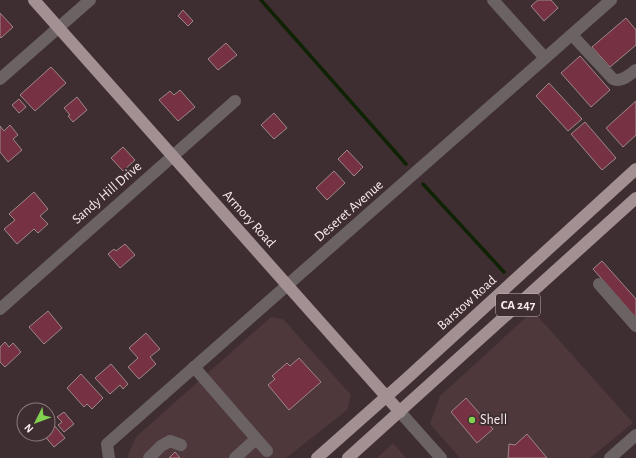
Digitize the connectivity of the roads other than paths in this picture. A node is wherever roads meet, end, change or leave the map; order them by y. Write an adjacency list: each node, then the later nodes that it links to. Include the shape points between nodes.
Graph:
1 (34, 0): 5 (main road, Armory Road)
2 (90, 0): 5 (street)
3 (493, 0): 7 (street)
4 (611, 0): 6 (street, Deseret Avenue)
5 (58, 27): 9 (street); 11 (main road, Armory Road)
6 (572, 35): 7 (street, Deseret Avenue); 8 (street, via 613,79 621,80)
7 (545, 58): 15 (street, Deseret Avenue)
8 (636, 70)
9 (0, 79)
10 (235, 101): 11 (street, Sandy Hill Drive)
11 (173, 156): 15 (main road, Armory Road); 16 (street, Sandy Hill Drive)
12 (636, 170): 19 (main road, Barstow Road / CA 247)
13 (636, 198): 20 (main road, CA 247)
14 (599, 284): 17 (street)
15 (287, 285): 18 (street, Deseret Avenue); 19 (main road, Armory Road)
16 (0, 308)
17 (636, 326)
18 (194, 367): 22 (street); 25 (street, Deseret Avenue, via 107,444)
19 (386, 397): 20 (main road, Armory Road); 28 (main road, Barstow Road / CA 247)
20 (400, 412): 29 (main road, CA 247); 30 (street, Armory Road)
21 (636, 435): 31 (street)
22 (256, 439): 24 (street); 27 (street)
23 (181, 445): 26 (street, via 170,441)
24 (267, 450)
25 (109, 458)
26 (149, 458)
27 (235, 458)
28 (317, 458)
29 (348, 458)
30 (441, 458)
31 (610, 458)

